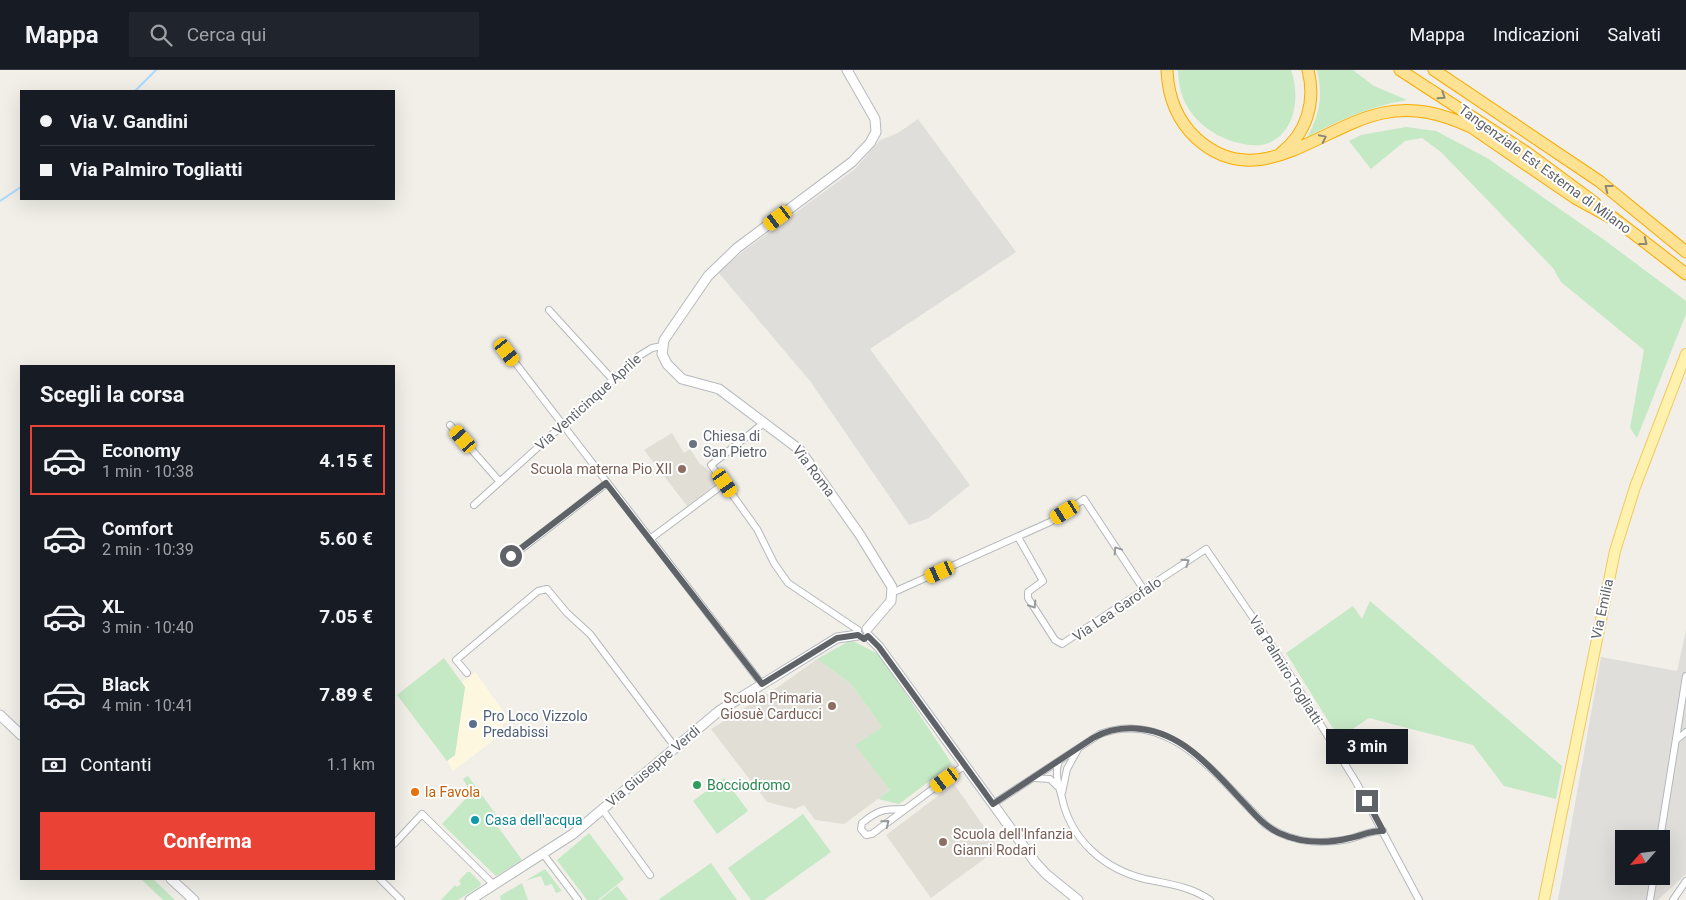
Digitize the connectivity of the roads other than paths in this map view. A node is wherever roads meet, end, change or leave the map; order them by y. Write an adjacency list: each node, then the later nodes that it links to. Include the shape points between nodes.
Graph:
1 (847, 70): 13 (street, via 875,118 876,132 870,143 852,162 737,248 696,290)
2 (1167, 70): 8 (highway, via 1170,96 1182,123 1204,145 1229,158 1258,161)
3 (1308, 70): 8 (highway, via 1307,118 1295,139)
4 (1400, 70): 9 (highway, Tangenziale Est Esterna di Milano, one-way to 9, via 1526,152)
5 (1434, 70): 7 (highway, Tangenziale Est Esterna di Milano)
6 (1446, 70): 7 (highway)
7 (1522, 128): 10 (highway, Tangenziale Est Esterna di Milano, one-way to 7, via 1599,181)
8 (1278, 156): 9 (highway, one-way to 9, via 1383,112 1410,110 1438,114 1471,126 1575,198)
9 (1618, 221): 11 (highway, Tangenziale Est Esterna di Milano, one-way to 11)
10 (1686, 252)
11 (1686, 274)
12 (549, 310): 16 (street)
13 (662, 346): 16 (street, Via Venticinque Aprile, via 647,350); 17 (street, Via Roma, via 667,364 682,379 719,389)
14 (507, 352): 19 (street)
15 (1686, 354): 53 (main road, Via Emilia, via 1635,487 1613,558)
16 (613, 380): 19 (street, Via Venticinque Aprile)
17 (765, 422): 22 (street, via 711,465); 29 (street, Via Roma, via 794,444 810,462 892,584)
18 (450, 425): 20 (street)
19 (562, 426): 20 (street, Via Venticinque Aprile); 21 (street)
20 (500, 482): 23 (street, Via Venticinque Aprile)
21 (606, 483): 25 (street); 27 (street)
22 (725, 483): 25 (street); 30 (street, via 757,529 774,564 788,583)
23 (474, 505)
24 (1018, 537): 28 (street, one-way to 24, via 1084,499 1050,522); 28 (street, Via Lea Garofalo, one-way to 28, via 1043,581 1028,592 1028,598 1058,643 1066,643); 29 (street)
25 (650, 538): 33 (street)
26 (1206, 548): 28 (street, Via Lea Garofalo, one-way to 26); 50 (street, Via Palmiro Togliatti, via 1288,671)
27 (511, 556)
28 (1144, 590)
29 (894, 592): 30 (street, via 890,603)
30 (863, 633): 33 (street, Via Giuseppe Verdi, via 837,638); 41 (street, via 879,647)
31 (467, 672): 39 (street, via 456,660 538,591 547,589 590,634)
32 (1686, 676): 37 (street)
33 (762, 684): 39 (street, Via Giuseppe Verdi, via 715,713)
34 (0, 715): 36 (street)
35 (1686, 732): 37 (street)
36 (20, 734)
37 (1676, 740): 49 (street)
38 (1081, 746): 40 (street); 42 (street); 50 (street, via 1100,734 1117,729 1158,733 1194,753 1260,820 1278,833 1318,842)
39 (675, 747): 47 (street, Via Giuseppe Verdi)
40 (1058, 761): 42 (street, via 1063,765); 43 (street); 44 (street)
41 (965, 765): 46 (street); 48 (street)
42 (1065, 776): 45 (street)
43 (1032, 779): 44 (street, via 1047,778); 46 (street)
44 (1059, 789): 45 (street)
45 (1062, 799): 65 (street, via 1065,815 1074,831 1104,861 1128,874 1186,888)
46 (993, 804): 64 (street, via 1042,870)
47 (602, 809): 52 (street, Via Giuseppe Verdi); 54 (street, Via Giuseppe Verdi)
48 (904, 809): 48 (street, one-way to 48, via 879,811 862,823 861,829 866,835 872,834)
49 (1661, 830)
50 (1383, 831): 66 (street, Via Palmiro Togliatti)
51 (395, 843): 58 (street, via 422,814)
52 (544, 855): 58 (street, Via Giuseppe Verdi); 63 (street)
53 (1550, 872): 67 (main road, Via Emilia); 68 (main road, Via Emilia)
54 (650, 875)
55 (172, 880): 60 (street)
56 (381, 880): 61 (street)
57 (1686, 881): 70 (street)
58 (494, 885): 62 (street, Via Giuseppe Verdi)
59 (1652, 885): 69 (street)
60 (194, 900)
61 (401, 900)
62 (470, 900)
63 (578, 900)
64 (1078, 900)
65 (1210, 900)
66 (1420, 900)
67 (1539, 900)
68 (1544, 900)
69 (1650, 900)
70 (1673, 900)

